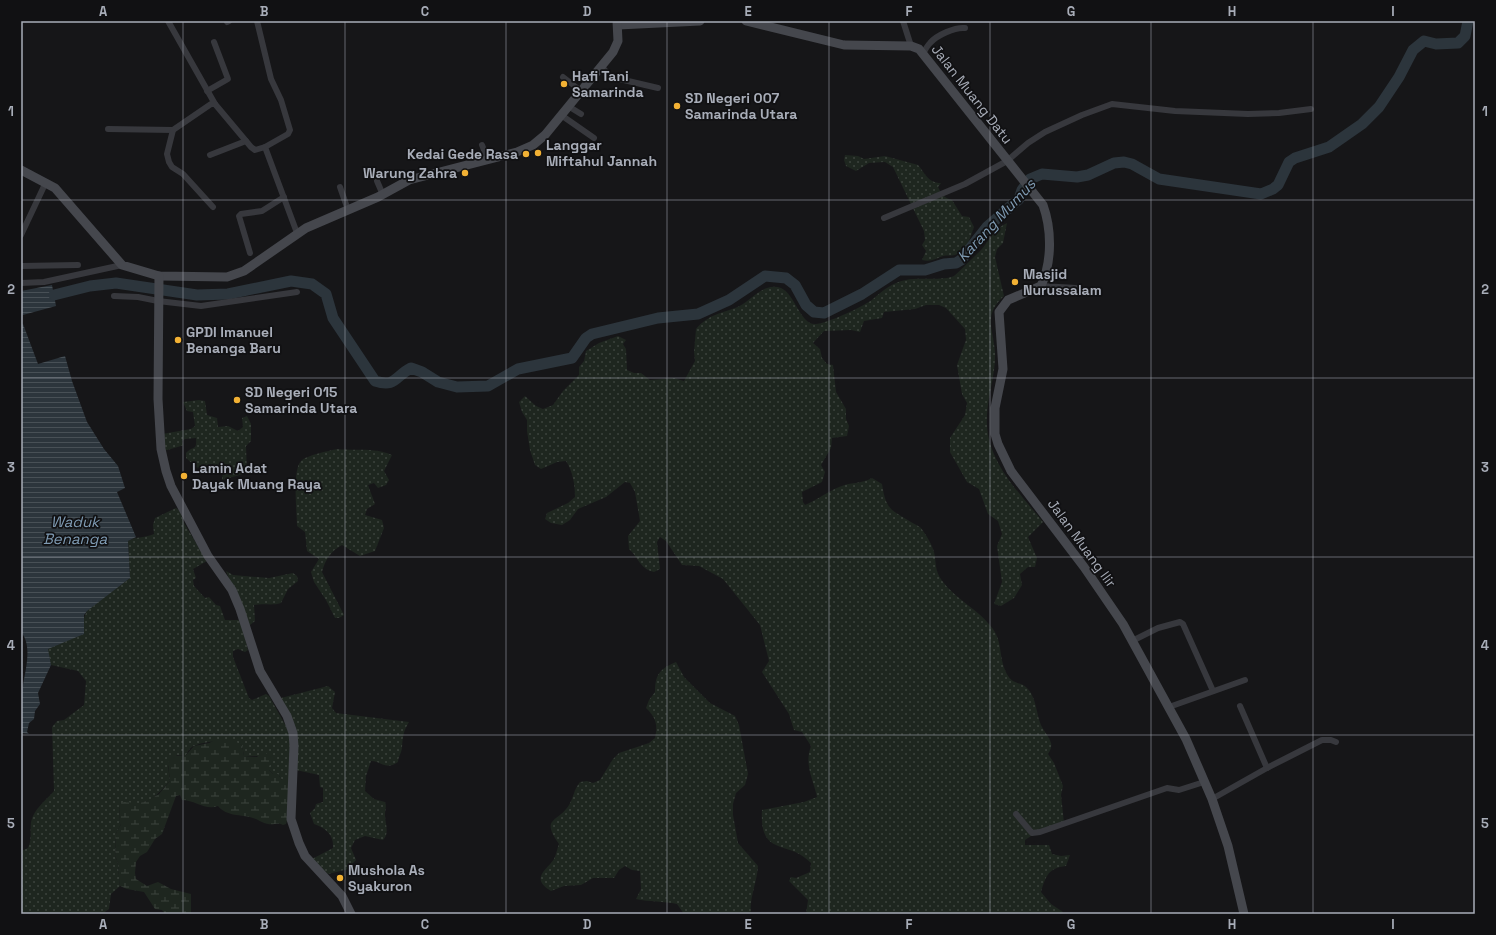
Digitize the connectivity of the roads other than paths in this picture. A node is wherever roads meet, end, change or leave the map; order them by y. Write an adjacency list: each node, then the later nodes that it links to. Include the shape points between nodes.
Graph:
1 (168, 21): 14 (street)
2 (257, 21): 26 (street, via 271,79 281,100 290,130 288,134)
3 (700, 21): 6 (main road)
4 (746, 21): 9 (main road, Jalan Muang Datu, via 844,45)
5 (903, 21): 9 (street)
6 (618, 23): 11 (main road, via 618,41)
7 (965, 28): 10 (street, via 956,28 934,39)
8 (214, 42): 14 (street, via 228,79)
9 (911, 46): 10 (main road, Jalan Muang Datu)
10 (923, 54): 29 (main road, Jalan Muang Datu)
11 (602, 66): 13 (street, via 611,77); 15 (main road)
12 (563, 77): 15 (street)
13 (658, 88)
14 (207, 91): 16 (street)
15 (581, 91): 17 (main road)
16 (215, 104): 22 (street, via 211,104); 24 (street)
17 (568, 106): 19 (street); 20 (main road)
18 (1311, 109): 29 (street, via 1248,114 1175,111 1112,104 1041,135 1028,143)
19 (581, 114)
20 (561, 115): 23 (street); 28 (main road, via 545,136 533,145)
21 (108, 129): 22 (street)
22 (174, 130): 36 (street, via 167,154 169,162)
23 (594, 138)
24 (246, 141): 26 (street, via 255,150); 27 (street)
25 (482, 145): 28 (street)
26 (265, 147): 35 (street)
27 (210, 155)
28 (488, 160): 34 (main road, via 409,180)
29 (1008, 162): 38 (street, via 965,184); 47 (main road, Jalan Muang Datu, via 1046,213 1049,263)
30 (21, 170): 32 (main road)
31 (377, 181): 34 (street)
32 (46, 182): 40 (street); 43 (main road, via 68,202)
33 (340, 187): 37 (street)
34 (383, 195): 37 (main road)
35 (284, 197): 39 (street); 41 (street, via 262,211 239,216)
36 (213, 207)
37 (348, 210): 39 (main road)
38 (884, 218)
39 (297, 233): 45 (main road, via 236,275)
40 (21, 235)
41 (250, 253)
42 (78, 265): 44 (street)
43 (122, 265): 45 (main road); 46 (street, via 44,282)
44 (21, 266)
45 (159, 279): 51 (main road)
46 (21, 283)
47 (1041, 286): 48 (street); 52 (main road, Jalan Muang Ilir, via 1008,300 999,312 1003,369 995,434 1001,453 1012,471 1084,567)
48 (1076, 288)
49 (297, 292): 51 (street, via 207,306)
50 (114, 296): 51 (street)
51 (158, 301): 62 (main road, via 158,399 161,449 166,471 171,486 208,556 232,590 260,671 287,716 294,746 291,819 299,843 305,856 342,896)
52 (1132, 641): 54 (street, via 1158,628 1180,622); 56 (main road, Jalan Muang Ilir)
53 (1245, 680): 54 (street)
54 (1213, 691): 56 (street)
55 (1240, 706): 58 (street)
56 (1169, 707): 59 (main road, Jalan Muang Ilir)
57 (1336, 742): 58 (street, via 1322,740)
58 (1267, 768): 60 (street)
59 (1204, 782): 60 (main road, Jalan Muang Ilir); 61 (street, via 1179,790 1167,788 1040,832 1032,833)
60 (1212, 799): 63 (main road, Jalan Muang Ilir, via 1228,846)
61 (1016, 814)
62 (351, 914)
63 (1244, 914)

